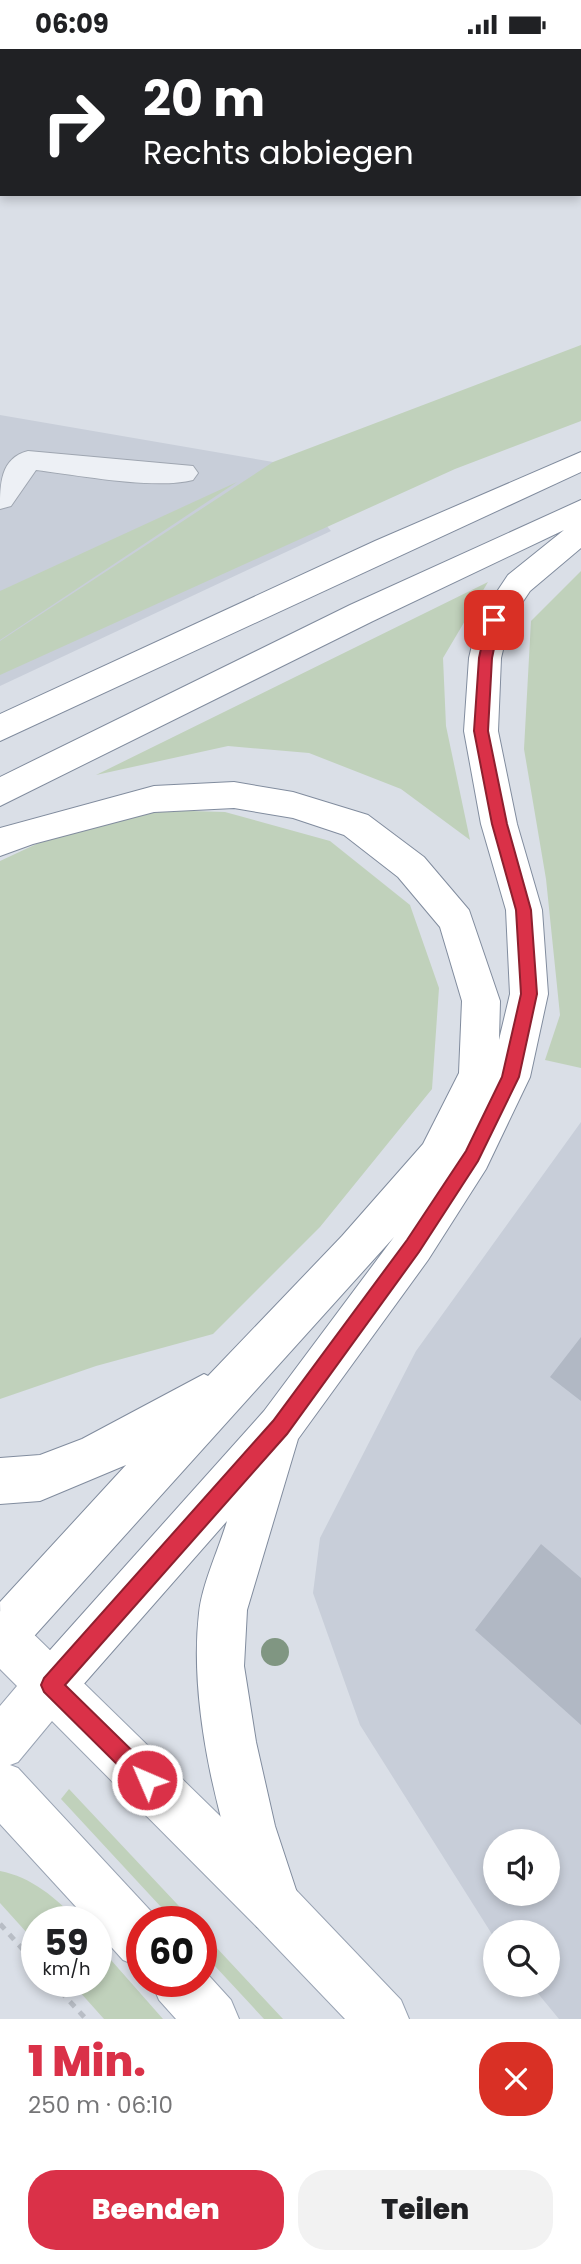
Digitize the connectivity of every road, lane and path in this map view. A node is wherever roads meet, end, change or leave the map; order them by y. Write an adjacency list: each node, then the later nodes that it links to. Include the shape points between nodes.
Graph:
1 (581, 461): 6 (main road)
2 (183, 473): 3 (lane, via 29,460)
3 (0, 499)
4 (581, 510): 7 (main road, via 215,683)
5 (581, 532): 10 (main road, via 519,583 494,620 485,658 481,731 499,824 524,910 529,994 510,1077 465,1167)
6 (0, 728)
7 (0, 793)
8 (0, 842): 9 (main road, via 154,799 233,795 293,805 356,825 411,867 456,921 481,1001 479,1074 437,1157 357,1250)
9 (241, 1372): 11 (main road, via 146,1431 94,1457 40,1478); 12 (main road)
10 (280, 1427): 13 (main road); 16 (main road, via 223,1610 220,1666 249,1826)
11 (0, 1481)
12 (1, 1637): 13 (main road)
13 (51, 1685): 14 (main road); 16 (main road)
14 (0, 1744)
15 (0, 1786): 18 (main road)
16 (276, 1908): 24 (main road)
17 (0, 1924): 19 (path)
18 (126, 1924)
19 (21, 1947)
20 (66, 1997): 22 (path)
21 (192, 1997): 23 (main road)
22 (86, 2019)
23 (212, 2019)
24 (382, 2019)

